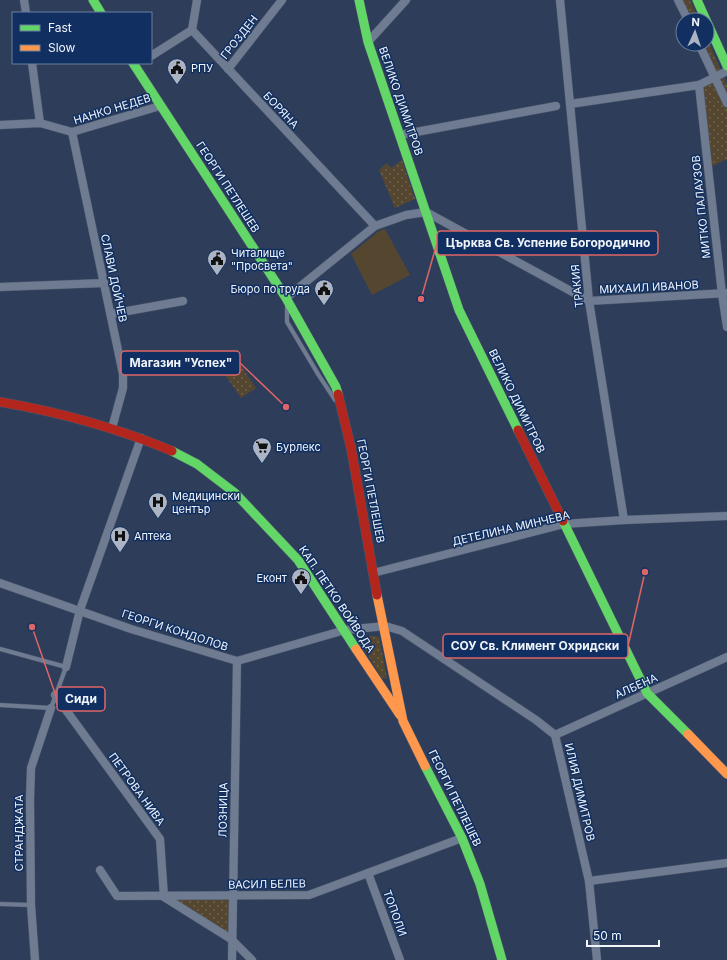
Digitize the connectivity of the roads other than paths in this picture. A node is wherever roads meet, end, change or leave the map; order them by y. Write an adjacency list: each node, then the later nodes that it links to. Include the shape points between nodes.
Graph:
1 (24, 0): 10 (street)
2 (93, 0): 11 (street)
3 (197, 0): 14 (street)
4 (282, 0): 22 (street, ГРОЗДЕН)
5 (360, 0): 16 (street, ВЕЛИКО ДИМИТРОВ)
6 (406, 0): 16 (street)
7 (560, 0): 27 (street, ТРАКИЯ)
8 (678, 0): 12 (street)
9 (697, 0): 13 (street)
10 (26, 12)
11 (100, 12)
12 (684, 12)
13 (703, 12)
14 (192, 30): 18 (street); 22 (street, БОРЯНА)
15 (715, 39): 21 (street)
16 (368, 42): 33 (street, ВЕЛИКО ДИМИТРОВ)
17 (703, 52): 24 (street)
18 (152, 55)
19 (32, 64): 30 (street)
20 (136, 64): 28 (street, ГЕОРГИ ПЕТЛЕШЕВ)
21 (727, 66)
22 (228, 69): 35 (street, БОРЯНА)
23 (727, 71): 24 (street)
24 (715, 77): 25 (street); 26 (street)
25 (699, 85): 27 (street); 38 (street, МИТКО ПАЛАУЗОВ)
26 (727, 103)
27 (570, 104): 41 (street, ТРАКИЯ)
28 (160, 106): 32 (street, НАНКО НЕДЕВ); 39 (street, ГЕОРГИ ПЕТЛЕШЕВ)
29 (556, 106): 33 (street)
30 (40, 123): 31 (street, НАНКО НЕДЕВ); 32 (street, НАНКО НЕДЕВ)
31 (0, 126)
32 (72, 132): 36 (street, СЛАВИ ДОЙЧЕВ)
33 (400, 135): 34 (street, ВЕЛИКО ДИМИТРОВ)
34 (426, 212): 35 (street, via 406,215); 41 (street, МИХАИЛ ИВАНОВ); 49 (street, ВЕЛИКО ДИМИТРОВ, via 459,310)
35 (375, 226): 39 (street)
36 (104, 283): 37 (street); 42 (street, СЛАВИ ДОЙЧЕВ)
37 (0, 287)
38 (724, 294): 41 (street, МИХАИЛ ИВАНОВ); 43 (street, МИТКО ПАЛАУЗОВ)
39 (288, 296): 50 (street, ГЕОРГИ ПЕТЛЕШЕВ, via 336,387 351,448)
40 (183, 301): 42 (street)
41 (589, 301): 48 (street, ТРАКИЯ)
42 (111, 314): 45 (street, СЛАВИ ДОЙЧЕВ, via 123,374 123,388)
43 (727, 327)
44 (0, 402): 45 (street, КАП. ПЕТКО ВОЙВОДА)
45 (112, 428): 46 (street, КАП. ПЕТКО ВОЙВОДА)
46 (141, 438): 52 (street); 54 (street, КАП. ПЕТКО ВОЙВОДА, via 197,464 235,493 298,560)
47 (727, 516): 48 (street, ДЕТЕЛИНА МИНЧЕВА)
48 (624, 520): 49 (street, ДЕТЕЛИНА МИНЧЕВА)
49 (564, 524): 50 (street, ДЕТЕЛИНА МИНЧЕВА); 59 (street, ВЕЛИКО ДИМИТРОВ)
50 (373, 573): 53 (street, ГЕОРГИ ПЕТЛЕШЕВ)
51 (0, 583): 52 (street, ГЕОРГИ КОНДОЛОВ)
52 (80, 610): 57 (street, ГЕОРГИ КОНДОЛОВ, via 131,629); 58 (street)
53 (385, 626): 54 (street, ГЕОРГИ КОНДОЛОВ); 63 (street, ГЕОРГИ ПЕТЛЕШЕВ); 64 (street, ИЛИЯ ДИМИТРОВ, via 402,632)
54 (345, 630): 57 (street, ГЕОРГИ КОНДОЛОВ); 63 (street, КАП. ПЕТКО ВОЙВОДА)
55 (0, 649): 58 (lane)
56 (727, 657): 59 (street, АЛБЕНА)
57 (236, 661): 71 (street, ЛОЗНИЦА)
58 (66, 667): 60 (lane)
59 (647, 693): 64 (street, АЛБЕНА); 65 (street, ВЕЛИКО ДИМИТРОВ)
60 (55, 695): 62 (lane); 72 (street, ПЕТРОВА НИВА, via 160,839)
61 (0, 705): 62 (lane)
62 (51, 708): 74 (street, СТРАНДЖАТА, via 31,768)
63 (403, 721): 66 (street, ГЕОРГИ ПЕТЛЕШЕВ)
64 (555, 735): 70 (street, ИЛИЯ ДИМИТРОВ)
65 (727, 774)
66 (462, 838): 69 (street, ВАСИЛ БЕЛЕВ); 80 (street, ГЕОРГИ ПЕТЛЕШЕВ, via 480,884)
67 (727, 863): 70 (street)
68 (100, 870): 72 (street, ВАСИЛ БЕЛЕВ, via 116,896)
69 (368, 873): 71 (street, ВАСИЛ БЕЛЕВ, via 309,895); 79 (street, ТОПОЛИ)
70 (589, 881): 81 (street, ИЛИЯ ДИМИТРОВ)
71 (232, 896): 72 (street, ВАСИЛ БЕЛЕВ); 75 (street, ЛОЗНИЦА)
72 (164, 897): 75 (street)
73 (0, 904): 74 (lane)
74 (31, 905): 76 (street, СТРАНДЖАТА)
75 (231, 940): 77 (street, ЛОЗНИЦА); 78 (street)
76 (35, 960)
77 (232, 960)
78 (252, 960)
79 (400, 960)
80 (502, 960)
81 (597, 960)

